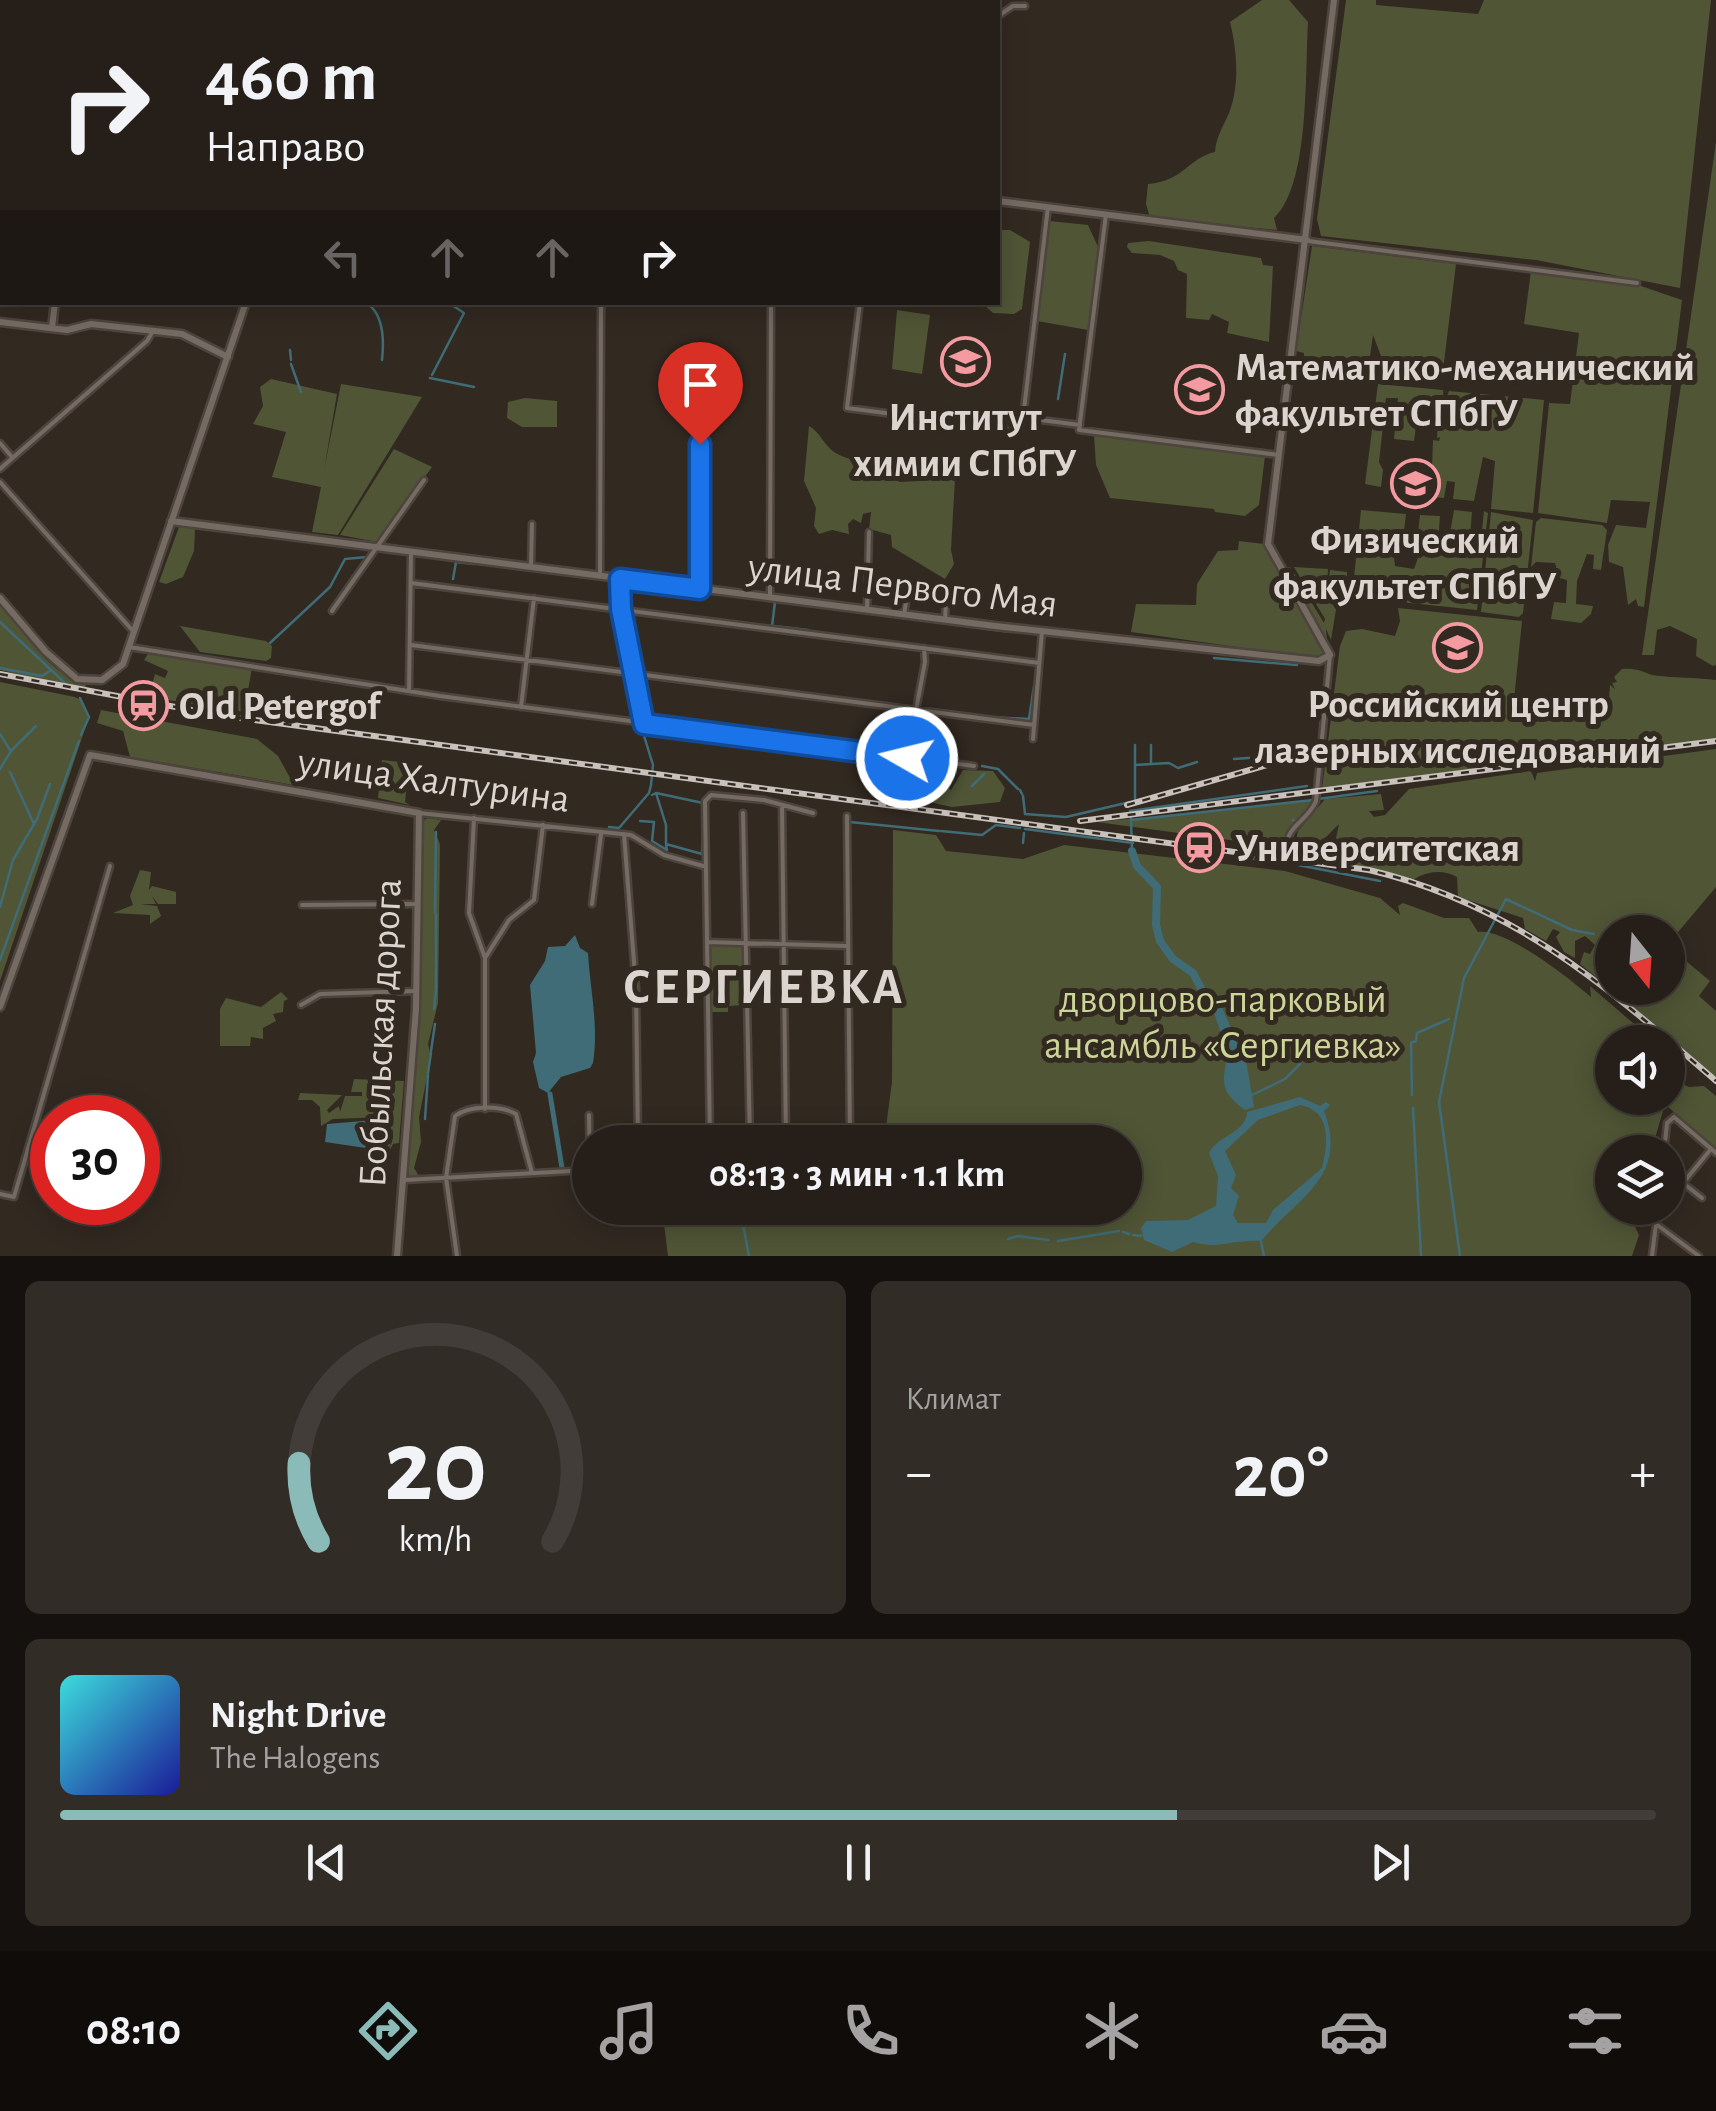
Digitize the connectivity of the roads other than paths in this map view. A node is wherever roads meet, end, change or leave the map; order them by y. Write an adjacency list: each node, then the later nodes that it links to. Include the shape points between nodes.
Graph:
1 (1336, 0): 7 (street)
2 (1025, 6): 3 (street)
3 (1000, 15)
4 (1000, 203): 5 (street)
5 (1048, 209): 6 (street); 19 (street)
6 (1106, 216): 7 (street); 20 (street)
7 (1305, 240): 8 (street); 22 (street)
8 (1637, 283)
9 (55, 305): 15 (street)
10 (245, 305): 17 (street)
11 (601, 305): 33 (street)
12 (771, 305): 40 (street)
13 (860, 305): 19 (street, via 847,408 1016,430)
14 (0, 322): 15 (street)
15 (52, 328): 16 (street, via 91,324)
16 (153, 331): 17 (street, via 186,335); 23 (street)
17 (228, 357): 27 (street)
18 (700, 410): 36 (street)
19 (1022, 421): 20 (street)
20 (1079, 427): 22 (street)
21 (0, 443): 23 (street)
22 (1279, 455): 52 (street, via 1269,548)
23 (12, 457): 24 (street)
24 (0, 468)
25 (424, 480): 30 (street)
26 (0, 482): 47 (street)
27 (170, 521): 30 (street, улица Первого Мая); 47 (street)
28 (532, 524): 32 (street)
29 (868, 532): 43 (street)
30 (374, 548): 31 (street, улица Первого Мая); 44 (street)
31 (411, 552): 32 (street, улица Первого Мая); 35 (street)
32 (530, 568): 33 (street, улица Первого Мая)
33 (600, 576): 34 (street, улица Первого Мая)
34 (620, 579): 36 (street, улица Первого Мая); 42 (street)
35 (411, 583): 39 (street); 49 (street)
36 (700, 589): 40 (street, улица Первого Мая)
37 (907, 595): 45 (street)
38 (0, 598): 50 (street, via 65,670 88,682 112,675)
39 (534, 598): 42 (street); 53 (street)
40 (770, 598): 43 (street, улица Первого Мая)
41 (946, 602): 46 (street)
42 (621, 609): 51 (street); 55 (street)
43 (867, 610): 45 (street, улица Первого Мая)
44 (332, 611)
45 (904, 615): 46 (street, улица Первого Мая)
46 (945, 620): 48 (street, улица Первого Мая)
47 (133, 630): 50 (street)
48 (1042, 631): 52 (street, улица Первого Мая, via 1306,662); 54 (street)
49 (411, 644): 53 (street); 56 (street)
50 (129, 648): 56 (street)
51 (924, 648): 54 (street); 58 (street)
52 (1330, 654): 73 (street, via 1316,801 1289,832)
53 (527, 660): 55 (street); 57 (street)
54 (1039, 663): 60 (street)
55 (633, 674): 58 (street); 59 (street)
56 (410, 690): 57 (street)
57 (521, 707): 59 (street)
58 (916, 710): 60 (street); 62 (street)
59 (644, 724): 62 (street)
60 (1034, 725): 61 (street)
61 (1033, 739)
62 (907, 758): 63 (street)
63 (974, 766)
64 (782, 805): 67 (street); 75 (street, via 707,796); 82 (street)
65 (419, 813): 69 (street, улица Халтурина); 76 (street, Бобыльская дорога); 88 (street, улица Халтурина, via 90,755)
66 (743, 813): 81 (street)
67 (813, 813)
68 (846, 816): 84 (street)
69 (474, 818): 70 (street, улица Халтурина); 79 (street, via 469,913)
70 (543, 826): 71 (street, улица Халтурина); 83 (street, via 534,900)
71 (601, 832): 72 (street, улица Халтурина); 77 (street)
72 (624, 834): 75 (street, улица Халтурина); 92 (street)
73 (1286, 847)
74 (110, 866): 105 (street, via 14,1197)
75 (703, 866): 80 (street)
76 (418, 904): 78 (street); 86 (street, Бобыльская дорога)
77 (592, 904)
78 (302, 905)
79 (478, 942): 83 (street); 85 (street)
80 (707, 942): 81 (street); 93 (street)
81 (745, 942): 82 (street); 94 (street)
82 (783, 942): 84 (street); 95 (street)
83 (494, 944): 85 (street)
84 (847, 946): 96 (street)
85 (484, 958): 89 (street)
86 (417, 991): 87 (street, via 320,994); 102 (street, Бобыльская дорога)
87 (302, 1005)
88 (0, 1007)
89 (485, 1109): 100 (street, via 516,1114); 101 (street, via 464,1110 453,1120)
90 (589, 1115): 91 (street)
91 (589, 1125)
92 (638, 1125)
93 (710, 1125)
94 (750, 1125)
95 (786, 1125)
96 (850, 1125)
97 (1667, 1135): 98 (street, via 1670,1117)
98 (1714, 1151): 103 (street)
99 (572, 1171): 100 (street)
100 (532, 1173): 101 (street)
101 (446, 1178): 102 (street); 110 (street)
102 (401, 1180): 109 (street, Бобыльская дорога)
103 (1685, 1181)
104 (1685, 1185): 106 (street)
105 (0, 1194)
106 (1702, 1198)
107 (1656, 1225): 111 (street)
108 (1657, 1225): 112 (street)
109 (397, 1256)
110 (456, 1256)
111 (1652, 1256)
112 (1700, 1256)

